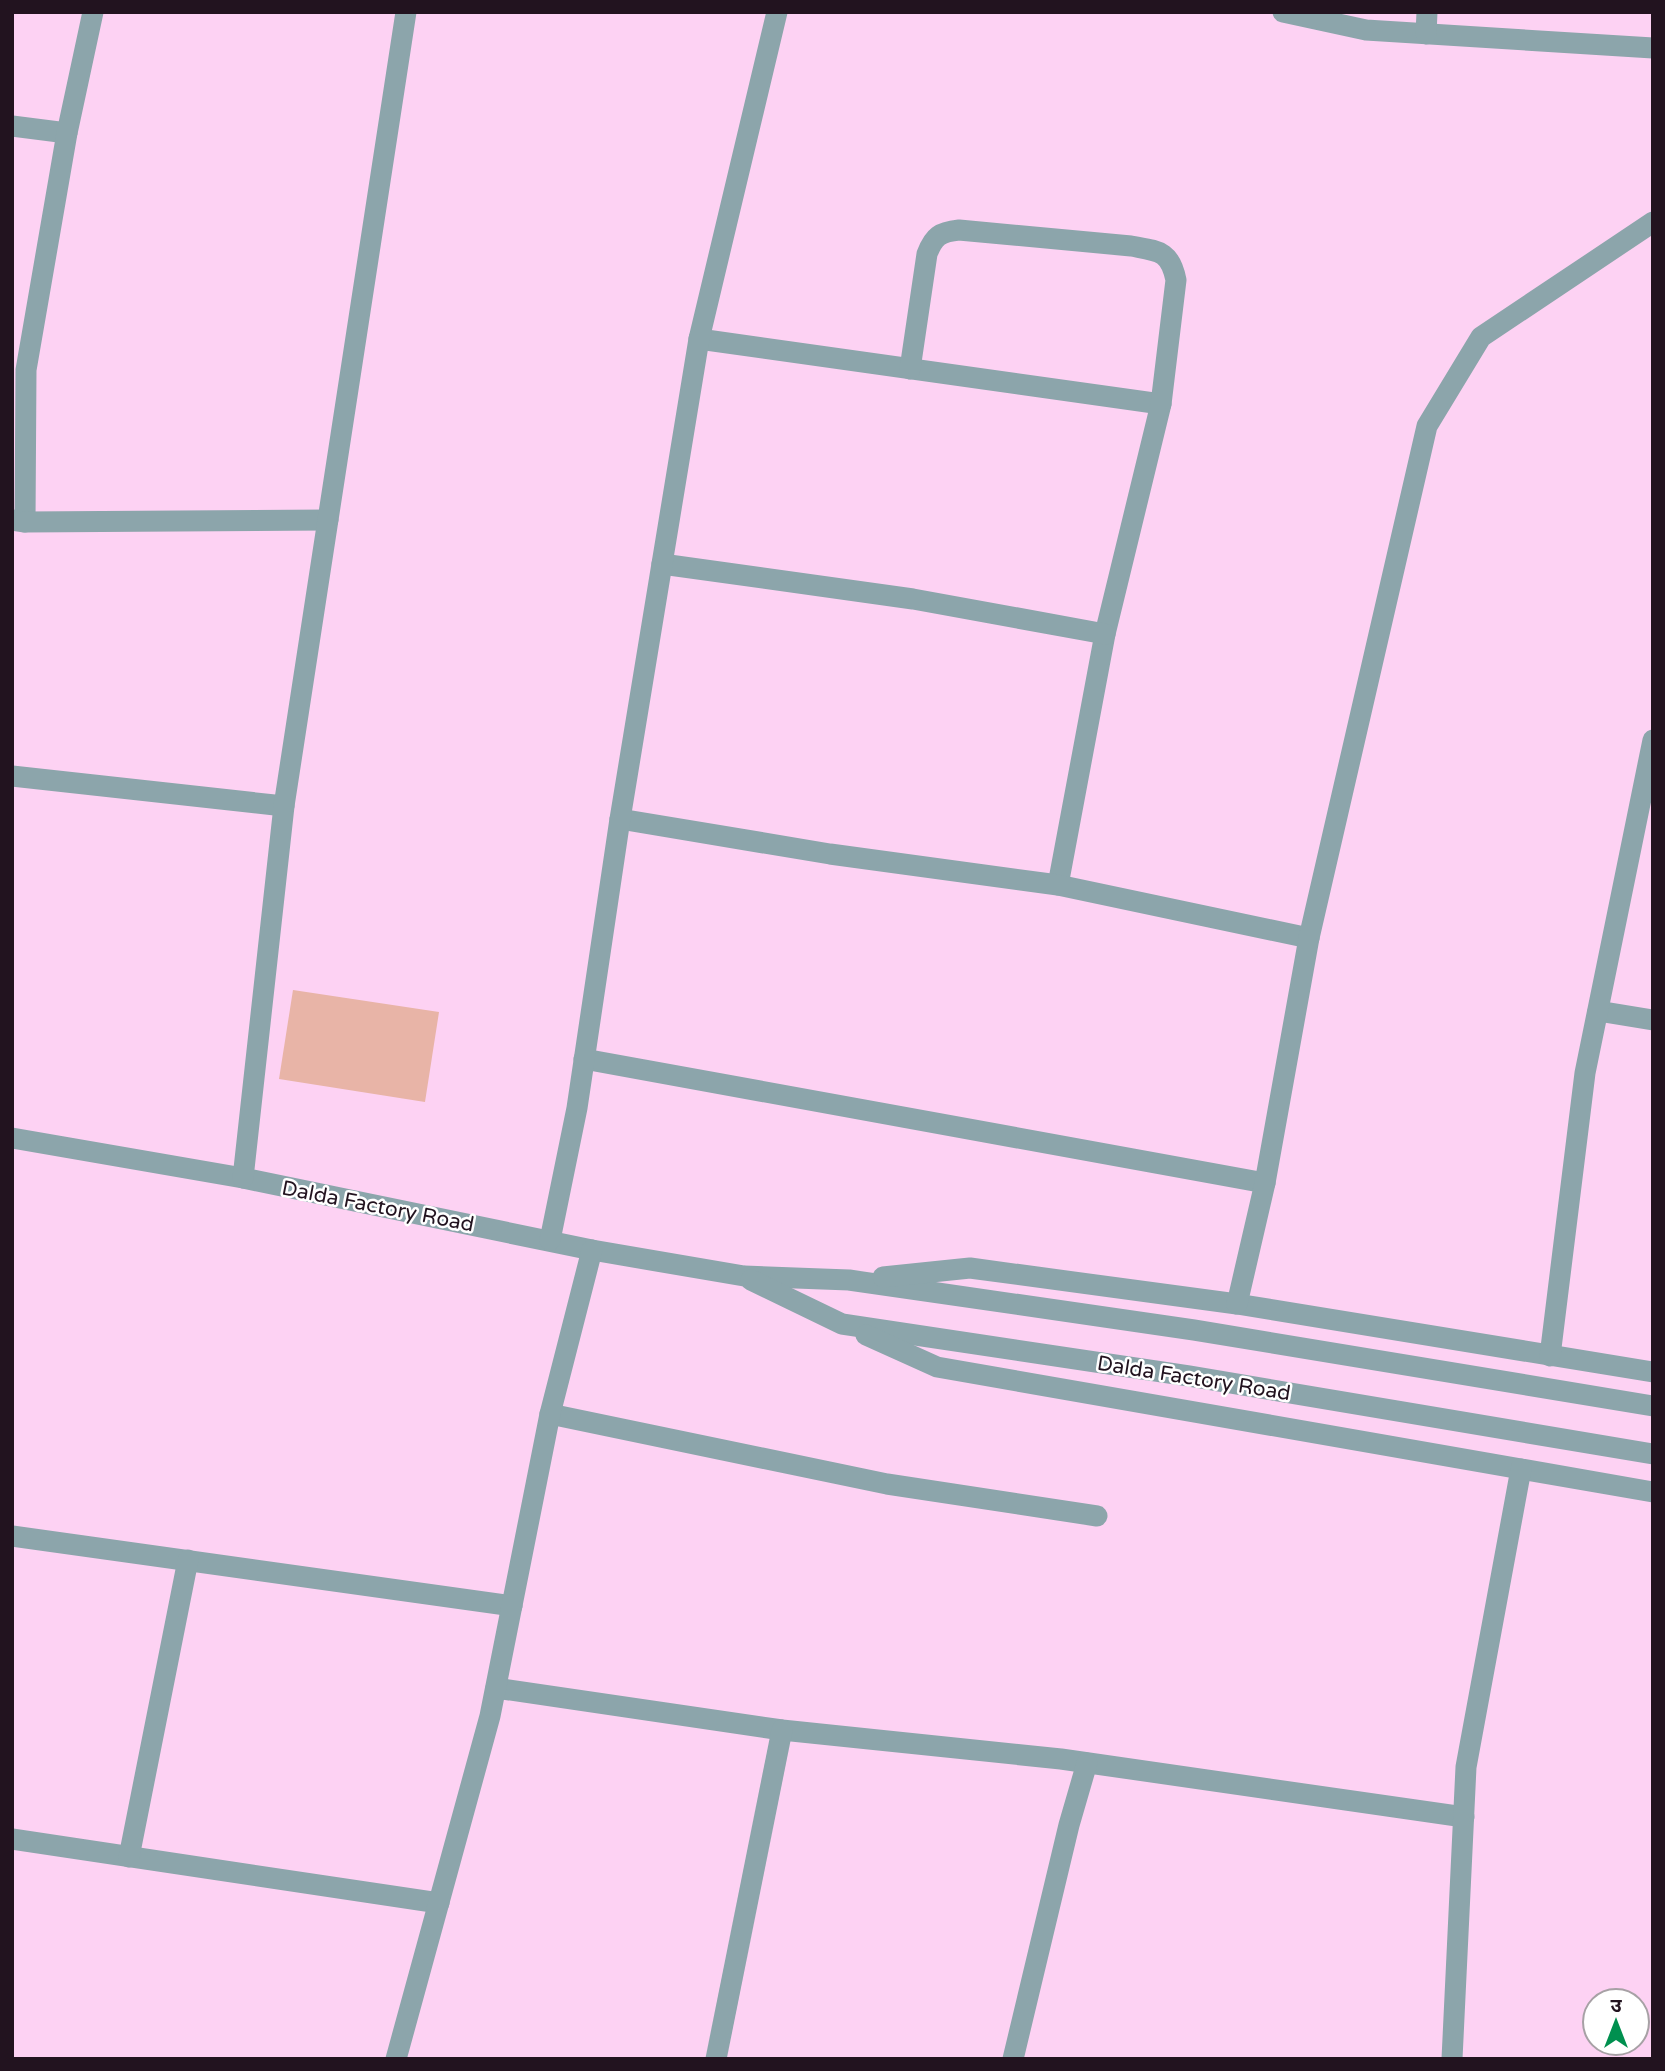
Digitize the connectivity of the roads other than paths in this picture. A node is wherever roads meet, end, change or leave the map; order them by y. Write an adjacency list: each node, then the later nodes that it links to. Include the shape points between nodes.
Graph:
1 (93, 12): 9 (street)
2 (406, 12): 15 (street)
3 (777, 12): 12 (street)
4 (1283, 12): 6 (street, via 1366,30)
5 (1427, 12): 6 (street)
6 (1426, 34): 7 (street)
7 (1653, 48)
8 (12, 125): 9 (street)
9 (67, 132): 11 (street)
10 (1653, 222): 24 (street, via 1481,337 1427,426)
11 (22, 333): 16 (street, via 26,370)
12 (699, 339): 13 (street); 17 (street)
13 (910, 369): 14 (street); 14 (street, via 927,254 937,235 959,230 1131,246 1168,257 1176,280)
14 (1161, 404): 18 (street)
15 (328, 520): 16 (street); 21 (street)
16 (18, 521)
17 (662, 564): 18 (street, via 913,599); 22 (street)
18 (1105, 634): 23 (street)
19 (1653, 740): 25 (street)
20 (12, 776): 21 (street)
21 (284, 806): 29 (street)
22 (620, 819): 23 (street); 27 (street)
23 (1058, 885): 24 (street)
24 (1309, 938): 30 (street)
25 (1598, 1010): 26 (street); 37 (street, via 1585,1073)
26 (1653, 1020)
27 (584, 1059): 30 (street); 31 (street)
28 (12, 1138): 29 (street, Dalda Factory Road)
29 (243, 1178): 31 (street, Dalda Factory Road)
30 (1265, 1183): 35 (street)
31 (550, 1240): 32 (street, Dalda Factory Road)
32 (592, 1250): 33 (street, Dalda Factory Road); 40 (street)
33 (744, 1276): 34 (street, Dalda Factory Road); 36 (street, Dalda Factory Road)
34 (849, 1280): 35 (street, via 970,1268); 39 (street, Dalda Factory Road, via 1194,1330)
35 (1237, 1304): 37 (street)
36 (842, 1324): 41 (street, Dalda Factory Road, via 1189,1376); 42 (street, via 937,1367)
37 (1550, 1356): 38 (street)
38 (1653, 1372)
39 (1653, 1406)
40 (550, 1414): 44 (street, via 887,1484); 47 (street)
41 (1653, 1454)
42 (1521, 1469): 43 (street); 51 (street, via 1466,1767)
43 (1653, 1492)
44 (1097, 1516)
45 (12, 1536): 46 (street)
46 (188, 1560): 47 (street); 53 (street)
47 (512, 1606): 48 (street)
48 (496, 1688): 49 (street); 54 (street)
49 (782, 1730): 50 (street); 56 (street)
50 (1087, 1763): 51 (street); 57 (street)
51 (1464, 1816): 58 (street)
52 (12, 1839): 53 (street)
53 (129, 1857): 54 (street)
54 (439, 1903): 55 (street)
55 (396, 2059)
56 (716, 2059)
57 (1013, 2059)
58 (1452, 2059)

